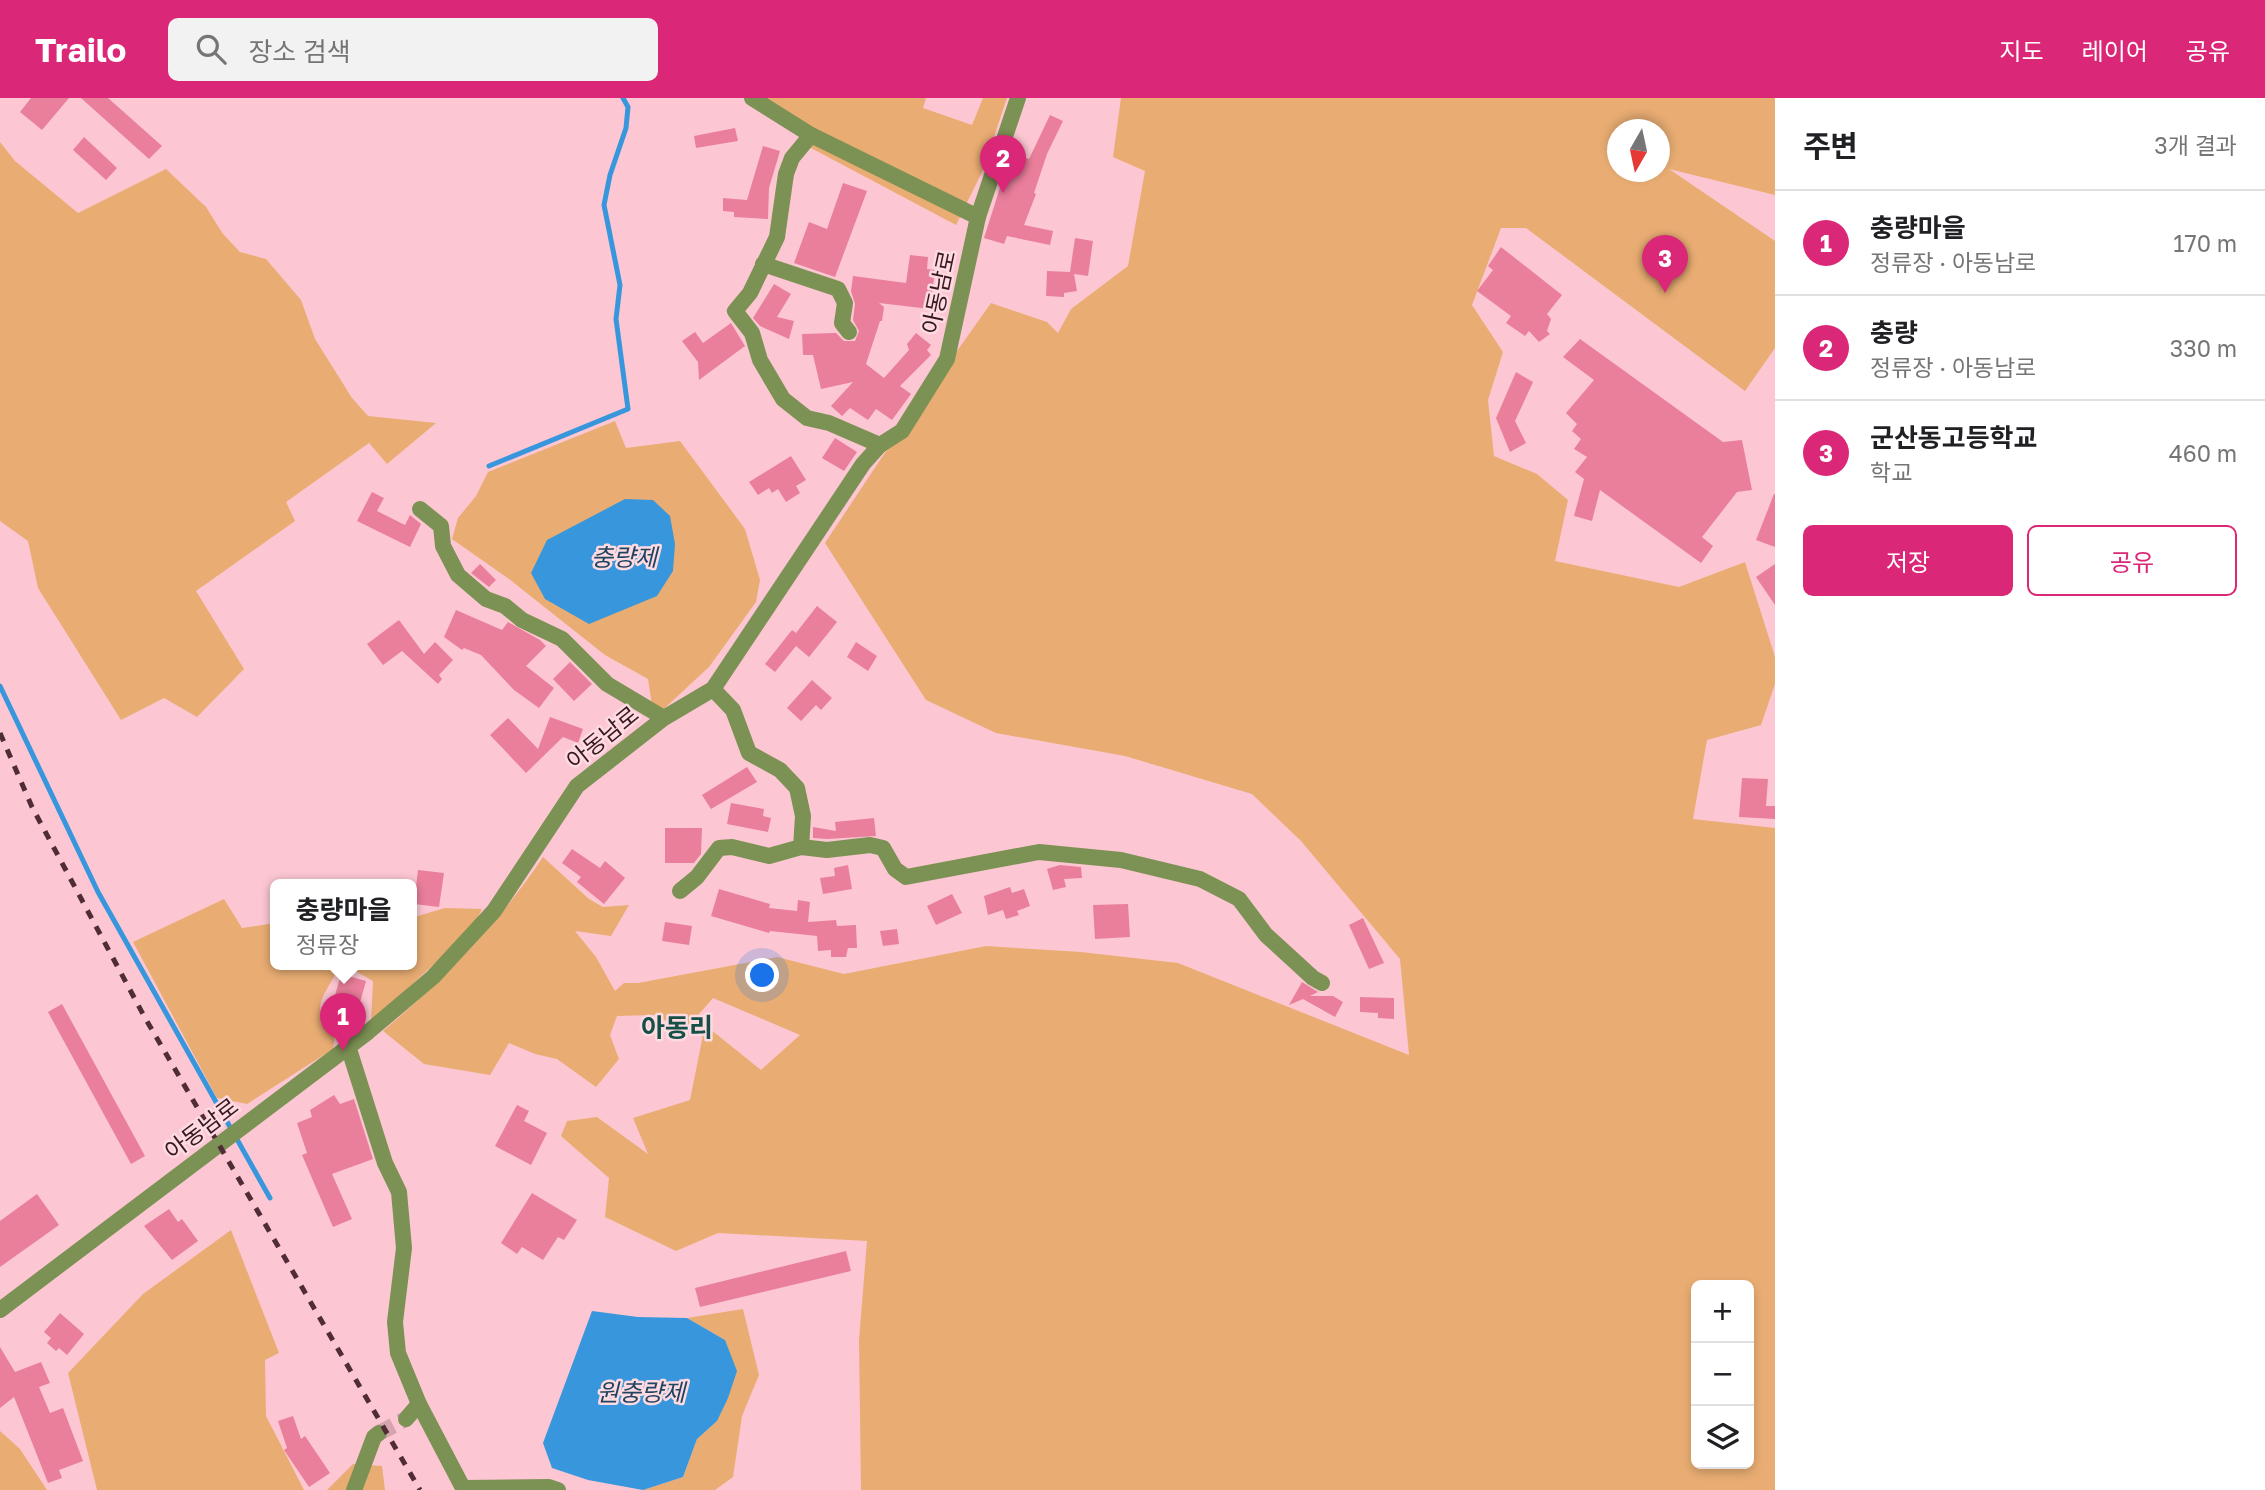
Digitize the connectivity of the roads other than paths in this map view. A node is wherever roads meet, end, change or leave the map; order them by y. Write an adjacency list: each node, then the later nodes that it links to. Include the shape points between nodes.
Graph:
1 (752, 98): 3 (street)
2 (1018, 98): 4 (street, 아동남로)
3 (811, 135): 4 (street); 5 (street, via 792,158 786,174 776,237)
4 (978, 217): 7 (street, 아동남로, via 947,359 902,430)
5 (763, 264): 6 (street, via 838,289 845,303 842,323); 7 (street, via 750,293 735,311 752,333 773,385 807,418)
6 (849, 332)
7 (880, 445): 9 (street, 아동남로)
8 (420, 509): 10 (street, via 441,526 443,546 467,583 486,599 562,639 607,684)
9 (713, 689): 10 (street, 아동남로); 11 (street, via 733,710 749,752 780,770 797,788 803,816)
10 (663, 718): 14 (street, 아동남로, via 577,786 494,911 433,977)
11 (801, 847): 12 (street, via 769,856 719,848); 13 (street, via 883,848 895,869 906,877 1039,852 1121,860 1200,879 1239,899 1266,935)
12 (680, 891)
13 (1322, 983)
14 (348, 1046): 15 (street, 아동남로); 16 (street, via 385,1163 399,1192 404,1248 395,1322 398,1353)
15 (0, 1311)
16 (419, 1404): 17 (street); 20 (street, via 463,1488)
17 (406, 1419)
18 (379, 1433): 19 (street)
19 (354, 1490)
20 (558, 1490)

